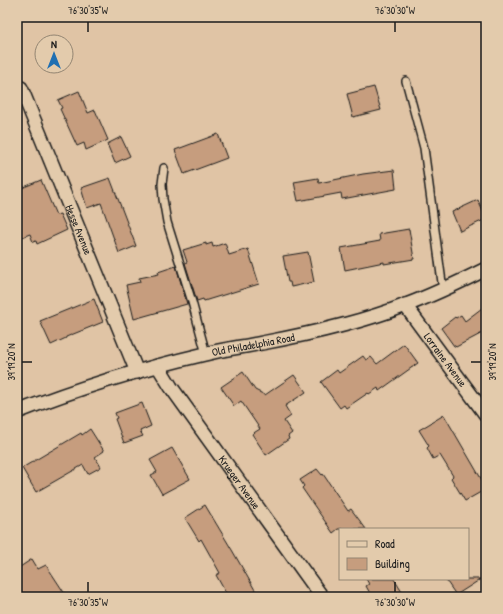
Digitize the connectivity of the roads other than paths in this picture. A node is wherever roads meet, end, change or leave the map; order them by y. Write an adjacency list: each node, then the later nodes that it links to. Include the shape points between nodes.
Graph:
1 (406, 81): 5 (lane, via 424,148)
2 (21, 88): 9 (street, Hesse Avenue)
3 (164, 168): 7 (lane, via 162,184 167,222)
4 (486, 269): 5 (street, Old Philadelphia Road)
5 (443, 290): 6 (street, Old Philadelphia Road)
6 (405, 306): 7 (street, Old Philadelphia Road, via 316,331); 11 (street, Lorraine Avenue)
7 (206, 354): 8 (street, Old Philadelphia Road)
8 (158, 366): 9 (street, Old Philadelphia Road); 12 (street, Krueger Avenue)
9 (137, 372): 10 (street, Old Philadelphia Road, via 81,388)
10 (17, 412)
11 (486, 415)
12 (322, 597)

